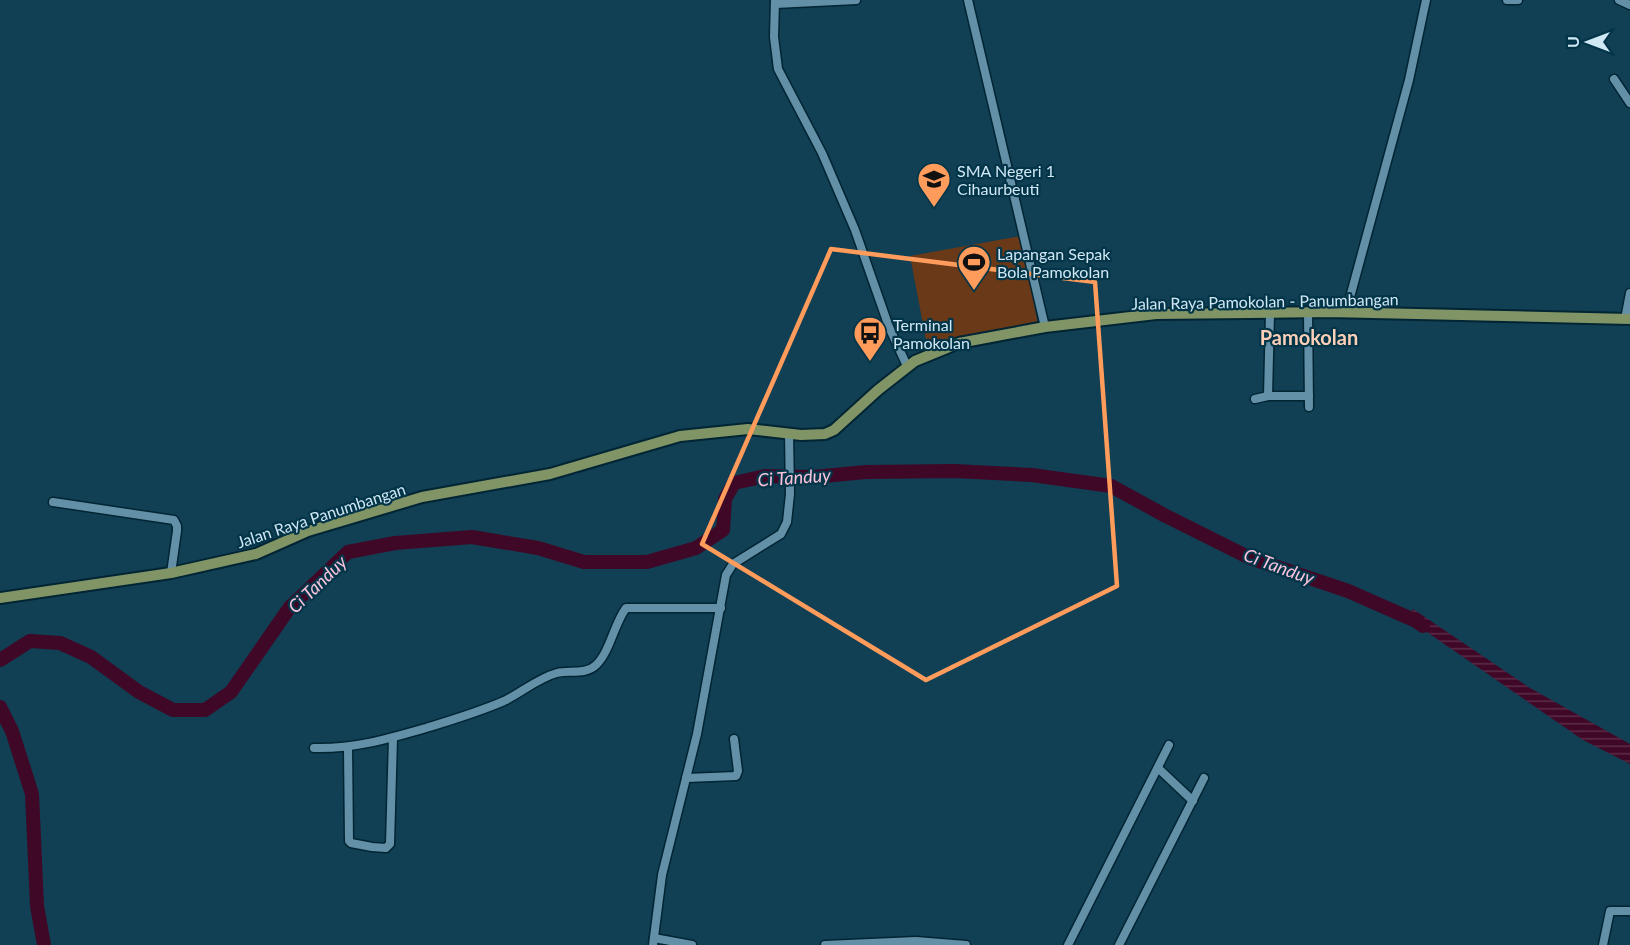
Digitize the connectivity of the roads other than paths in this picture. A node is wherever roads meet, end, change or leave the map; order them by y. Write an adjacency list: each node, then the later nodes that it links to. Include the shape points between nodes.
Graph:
1 (856, 0): 7 (street)
2 (968, 0): 16 (street)
3 (1426, 0): 13 (street)
4 (1507, 0): 5 (street)
5 (1518, 0)
6 (1619, 0): 8 (street)
7 (775, 2): 17 (street, via 778,69 822,153 855,230 889,327)
8 (1630, 5)
9 (1614, 79): 10 (street)
10 (1630, 104)
11 (1630, 293): 15 (street)
12 (1308, 312): 13 (main road, Jalan Raya Pamokolan - Panumbangan); 14 (main road, Jalan Raya Pamokolan - Panumbangan); 19 (street)
13 (1348, 312): 15 (main road, Jalan Raya Pamokolan - Panumbangan)
14 (1270, 313): 16 (main road, Jalan Raya Pamokolan - Panumbangan, via 1156,314); 18 (street)
15 (1627, 319)
16 (1045, 327): 17 (main road, Jalan Raya Pamokolan - Panumbangan, via 959,343)
17 (908, 366): 22 (main road, Jalan Raya Pamokolan - Panumbangan, via 834,430 812,436)
18 (1268, 396): 19 (street); 20 (street)
19 (1309, 396): 21 (street)
20 (1255, 399)
21 (1309, 407)
22 (789, 434): 24 (main road, Jalan Raya Panumbangan, via 748,429 680,436 550,474 422,498 308,531 256,554); 26 (street, via 787,522 781,534 729,568)
23 (53, 502): 24 (street, via 174,520 177,531)
24 (171, 573): 25 (main road, Jalan Raya Panumbangan)
25 (0, 598)
26 (721, 608): 27 (street, via 626,608 596,665 583,671 556,673 505,701); 33 (street)
27 (393, 738): 30 (street); 30 (street, via 390,844 386,848 349,841)
28 (734, 739): 33 (street, via 736,776)
29 (1169, 745): 32 (street)
30 (348, 747): 31 (street)
31 (314, 748)
32 (1158, 768): 35 (street); 41 (street)
33 (686, 778): 37 (street, via 662,875)
34 (1204, 778): 35 (street)
35 (1193, 801): 42 (street)
36 (1630, 911): 43 (street, via 1610,911)
37 (654, 942): 38 (street)
38 (692, 945)
39 (825, 945): 40 (street, via 916,941)
40 (966, 945)
41 (1068, 945)
42 (1119, 945)
43 (1603, 945)

